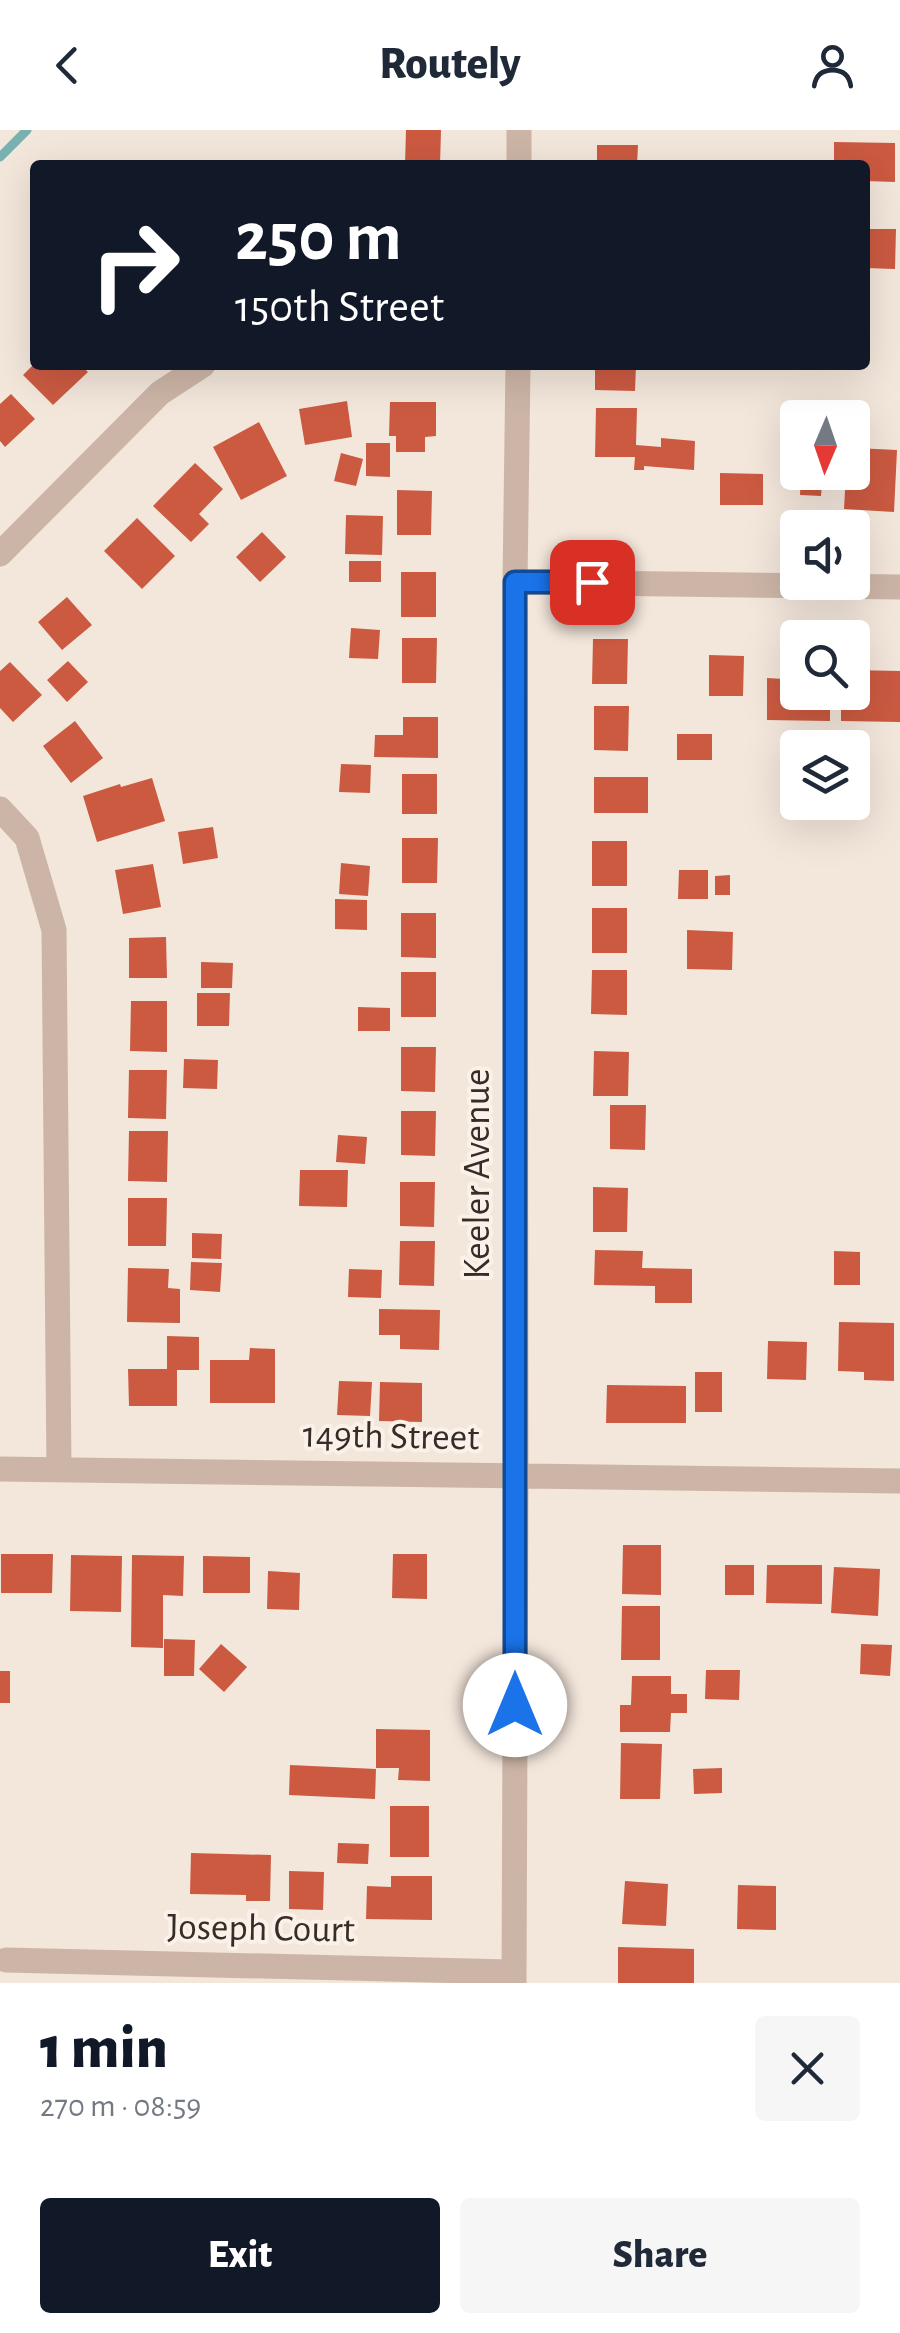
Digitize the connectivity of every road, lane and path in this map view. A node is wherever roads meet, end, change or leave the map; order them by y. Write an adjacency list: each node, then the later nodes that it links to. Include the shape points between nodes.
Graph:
1 (519, 130): 2 (street)
2 (519, 160)
3 (194, 370): 5 (street, via 160,393)
4 (518, 370): 6 (street, Keeler Avenue)
5 (0, 554)
6 (515, 582): 7 (street); 11 (street, Keeler Avenue)
7 (900, 587)
8 (0, 809): 10 (street, via 27,838 54,930)
9 (0, 1469): 10 (street, 149th Street)
10 (59, 1470): 11 (street, 149th Street)
11 (516, 1476): 12 (street, 149th Street); 14 (street, Keeler Avenue)
12 (900, 1482)
13 (6, 1960): 14 (street, Joseph Court)
14 (514, 1978)

